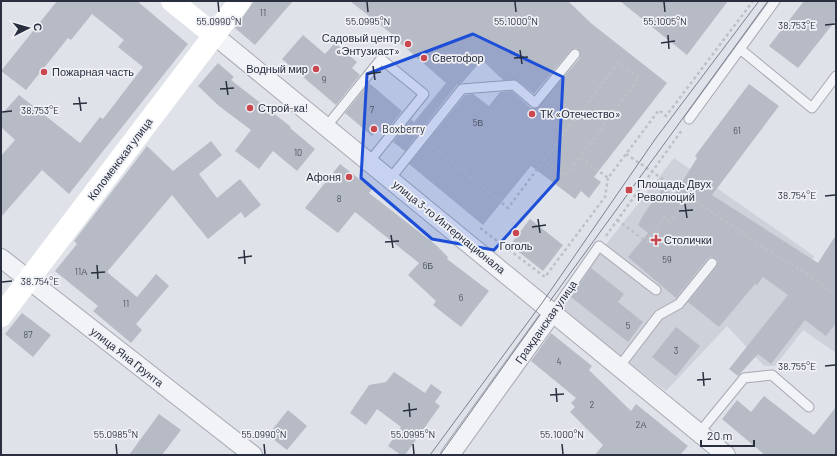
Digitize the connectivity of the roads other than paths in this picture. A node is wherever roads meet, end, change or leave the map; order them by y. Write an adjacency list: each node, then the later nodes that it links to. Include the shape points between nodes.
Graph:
1 (172, 1): 4 (street, улица 3-го Интернационала)
2 (240, 1): 4 (street, Коломенская улица)
3 (775, 1): 5 (lane)
4 (214, 35): 9 (street, улица 3-го Интернационала); 14 (street, Коломенская улица)
5 (740, 49): 7 (lane, via 812,108); 8 (lane)
6 (575, 54): 11 (lane, via 535,103 514,85 462,89)
7 (836, 76)
8 (689, 119)
9 (326, 127): 10 (street, улица 3-го Интернационала); 10 (lane, via 381,59 424,94)
10 (369, 162): 11 (street, улица 3-го Интернационала)
11 (390, 179): 16 (street, улица 3-го Интернационала)
12 (1, 258): 14 (street, улица Яна Грунта)
13 (712, 263): 18 (lane, via 679,304 659,315)
14 (29, 280): 17 (street, Коломенская улица); 21 (street, улица Яна Грунта)
15 (656, 290): 16 (lane, Гражданская улица, via 599,246)
16 (553, 312): 18 (street, улица 3-го Интернационала); 22 (street, Гражданская улица)
17 (1, 316)
18 (619, 367): 20 (street, улица 3-го Интернационала)
19 (809, 407): 20 (lane, via 772,375 744,378)
20 (699, 433): 23 (street, улица 3-го Интернационала)
21 (254, 455)
22 (450, 455)
23 (726, 455)

